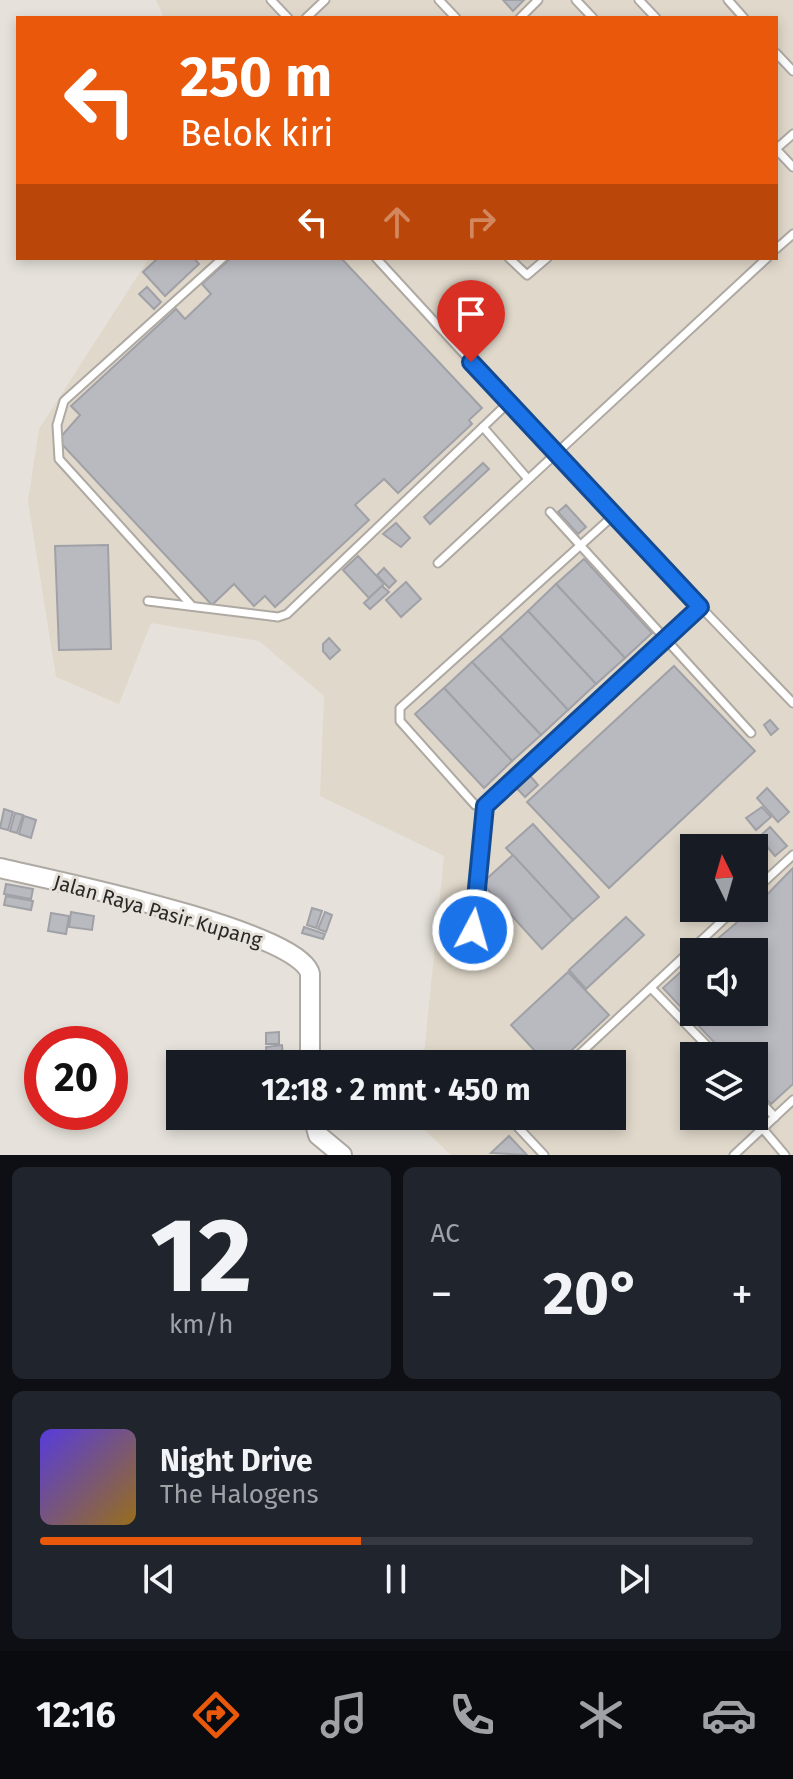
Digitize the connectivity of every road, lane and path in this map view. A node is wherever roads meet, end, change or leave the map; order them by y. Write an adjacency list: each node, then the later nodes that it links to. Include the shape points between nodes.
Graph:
1 (271, 0): 8 (lane)
2 (325, 0): 9 (lane)
3 (439, 0): 10 (lane)
4 (538, 0): 11 (lane)
5 (576, 0): 12 (lane)
6 (639, 0): 13 (lane)
7 (728, 0): 14 (lane)
8 (286, 16)
9 (308, 16)
10 (454, 16)
11 (522, 16)
12 (591, 16)
13 (654, 16)
14 (742, 16)
15 (778, 55): 16 (lane)
16 (793, 71)
17 (793, 134): 18 (lane)
18 (778, 147)
19 (778, 151): 20 (lane)
20 (793, 167)
21 (793, 234): 22 (lane)
22 (778, 247)
23 (221, 260): 37 (lane, via 64,401 57,425 59,459)
24 (378, 260): 28 (lane)
25 (511, 260): 26 (lane, via 527,275)
26 (545, 260)
27 (765, 260): 30 (lane)
28 (508, 403): 29 (lane); 30 (lane)
29 (483, 427): 31 (lane); 37 (lane, via 287,614)
30 (556, 452): 31 (lane); 33 (lane)
31 (528, 479): 35 (lane)
32 (550, 512): 34 (lane)
33 (613, 516): 34 (lane); 38 (lane)
34 (581, 547): 39 (lane); 42 (lane, via 400,708 398,716 410,732 475,805)
35 (438, 563)
36 (148, 601): 37 (lane)
37 (192, 606)
38 (700, 607): 39 (lane); 40 (lane)
39 (668, 639): 41 (lane); 42 (lane)
40 (793, 703)
41 (751, 733)
42 (485, 806): 47 (lane)
43 (793, 855): 45 (lane)
44 (0, 868): 50 (street, Jalan Raya Pasir Kupang, via 213,922 297,956 310,974)
45 (768, 878)
46 (721, 922): 48 (lane)
47 (470, 961)
48 (651, 988): 49 (lane); 51 (lane)
49 (703, 1042)
50 (310, 1050)
51 (584, 1050)
52 (793, 1100): 54 (lane)
53 (768, 1110): 54 (lane)
54 (775, 1117): 55 (lane)
55 (768, 1124)
56 (317, 1130): 60 (street)
57 (521, 1130): 61 (lane)
58 (762, 1130): 62 (lane)
59 (764, 1130): 63 (lane)
60 (342, 1155)
61 (544, 1155)
62 (734, 1155)
63 (785, 1155)

